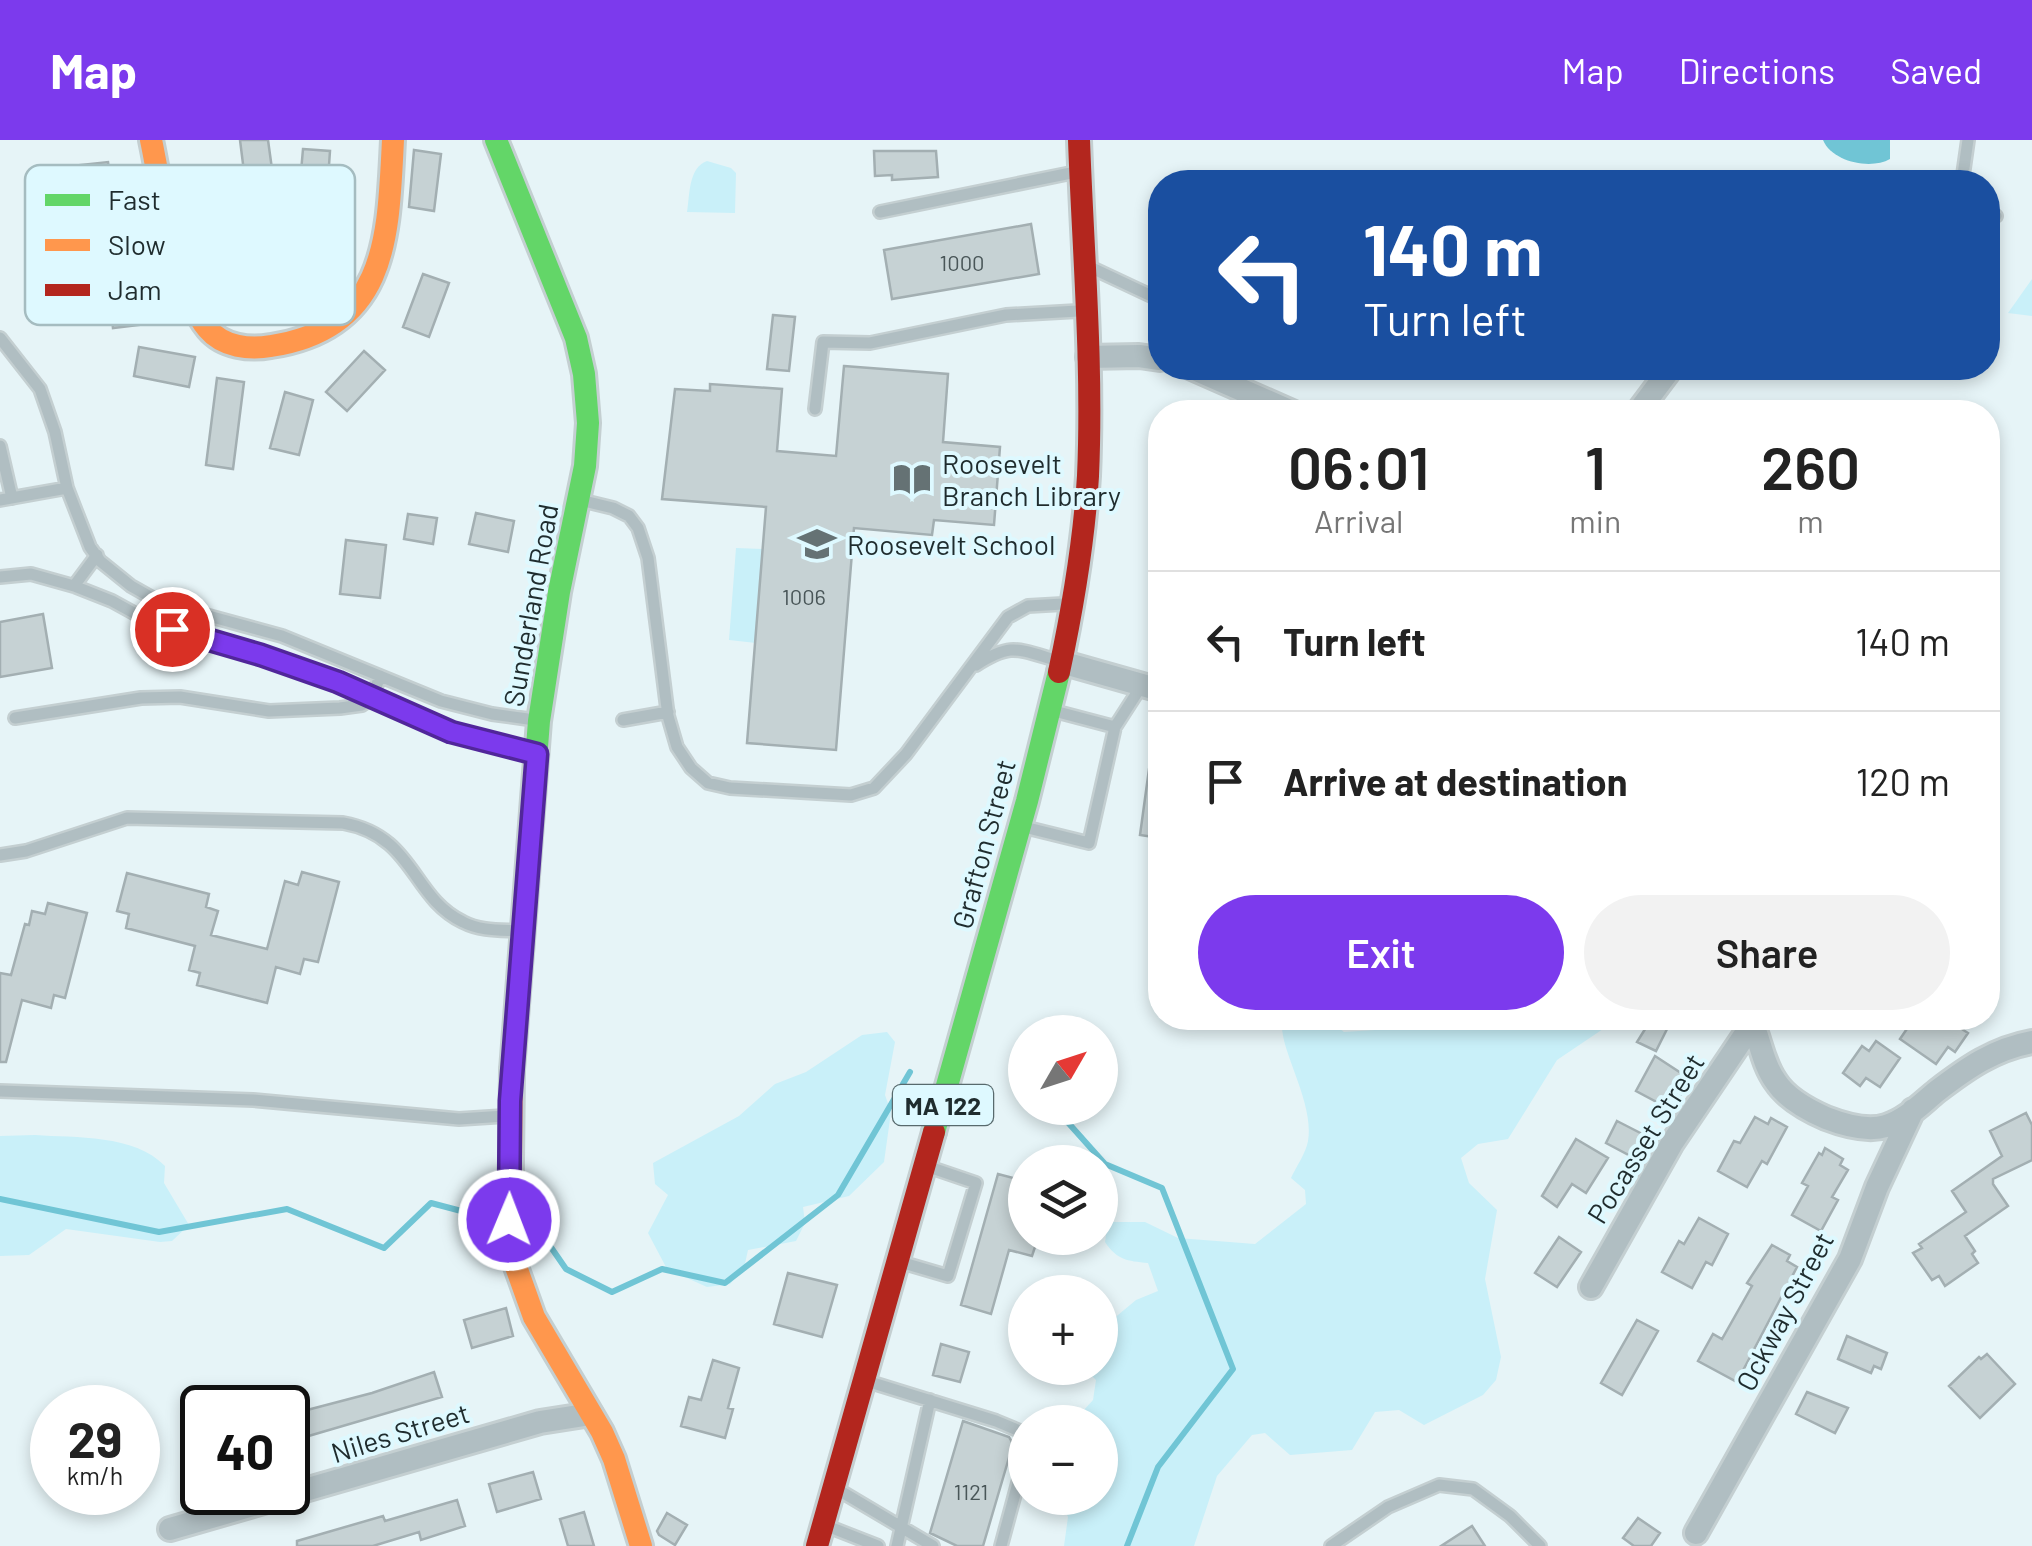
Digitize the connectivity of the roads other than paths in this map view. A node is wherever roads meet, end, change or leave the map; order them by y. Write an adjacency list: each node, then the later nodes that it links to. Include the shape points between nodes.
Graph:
1 (150, 140): 6 (main road)
2 (394, 140): 12 (main road, via 376,274)
3 (496, 140): 25 (main road, Sunderland Road, via 576,338 588,423)
4 (1079, 140): 8 (main road, Grafton Street / MA 122)
5 (1968, 140): 7 (lane)
6 (156, 165)
7 (1964, 170)
8 (1080, 171): 9 (lane); 10 (main road, Grafton Street / MA 122)
9 (880, 212)
10 (1085, 265): 11 (lane); 13 (main road, Grafton Street / MA 122)
11 (1148, 294)
12 (355, 301)
13 (1087, 311): 17 (main road, Grafton Street / MA 122); 21 (lane, via 1006,314 870,343 823,342)
14 (206, 325): 15 (main road, via 229,344 265,348)
15 (328, 325)
16 (0, 338): 23 (lane, via 40,389)
17 (1088, 357): 18 (street); 29 (main road, Grafton Street / MA 122, via 1086,488)
18 (1148, 358)
19 (1219, 380): 20 (street)
20 (1265, 400)
21 (814, 409)
22 (0, 446): 24 (lane)
23 (67, 488): 24 (lane); 26 (lane)
24 (6, 499)
25 (578, 500): 37 (lane, via 614,508 638,528 648,558); 40 (main road, Sunderland Road)
26 (97, 555): 28 (lane); 32 (lane, via 144,596 282,636)
27 (0, 577): 28 (lane, via 31,574)
28 (74, 586): 35 (lane, via 152,623)
29 (1072, 604): 30 (main road, Grafton Street / MA 122); 31 (lane, via 1028,606 1008,617)
30 (1061, 662): 31 (lane, via 999,650); 33 (street); 36 (main road, Grafton Street / MA 122)
31 (972, 667): 37 (lane, via 880,783 859,794 708,783 677,747)
32 (380, 676): 35 (lane); 40 (lane, via 441,701)
33 (1148, 686)
34 (1148, 690): 41 (lane)
35 (372, 698): 38 (lane, via 340,708 269,710 141,698); 42 (lane, via 451,732)
36 (1049, 709): 41 (lane); 43 (main road, Grafton Street / MA 122)
37 (668, 712): 39 (lane)
38 (15, 718)
39 (623, 720)
40 (540, 721): 42 (main road, Sunderland Road)
41 (1116, 727): 43 (lane, via 1089,843)
42 (537, 754): 45 (main road, Sunderland Road)
43 (1020, 826): 52 (main road, Grafton Street / MA 122)
44 (0, 855): 45 (lane, via 127,818 342,823 387,840 462,922)
45 (522, 931): 51 (main road, Sunderland Road)
46 (1745, 1030): 54 (street, Pocasset Street)
47 (1755, 1030): 50 (street, via 1777,1084 1814,1112 1883,1128)
48 (2032, 1042): 50 (street, via 1982,1059)
49 (0, 1091): 51 (lane, via 252,1100 447,1118)
50 (1913, 1110): 63 (street, Ockway Street, via 1850,1259)
51 (510, 1115): 57 (main road, Sunderland Road, via 516,1272 534,1317)
52 (926, 1166): 53 (main road, Grafton Street / MA 122); 53 (lane, via 976,1182 948,1276)
53 (898, 1261): 55 (main road, Grafton Street / MA 122)
54 (1590, 1287)
55 (864, 1380): 56 (lane); 59 (main road, Grafton Street / MA 122)
56 (930, 1400): 58 (lane); 61 (lane)
57 (591, 1414): 62 (street, Niles Street, via 521,1427); 65 (main road, Sunderland Road, via 614,1459)
58 (1008, 1427)
59 (834, 1488): 61 (lane); 64 (main road, Grafton Street / MA 122)
60 (1008, 1515): 69 (lane)
61 (902, 1527): 67 (lane); 68 (lane)
62 (170, 1528)
63 (1696, 1533)
64 (820, 1535): 66 (lane)
65 (641, 1546)
66 (878, 1546)
67 (897, 1546)
68 (934, 1546)
69 (1000, 1546)
70 (1331, 1546): 71 (lane, via 1388,1507 1439,1485 1473,1489)
71 (1540, 1546)

